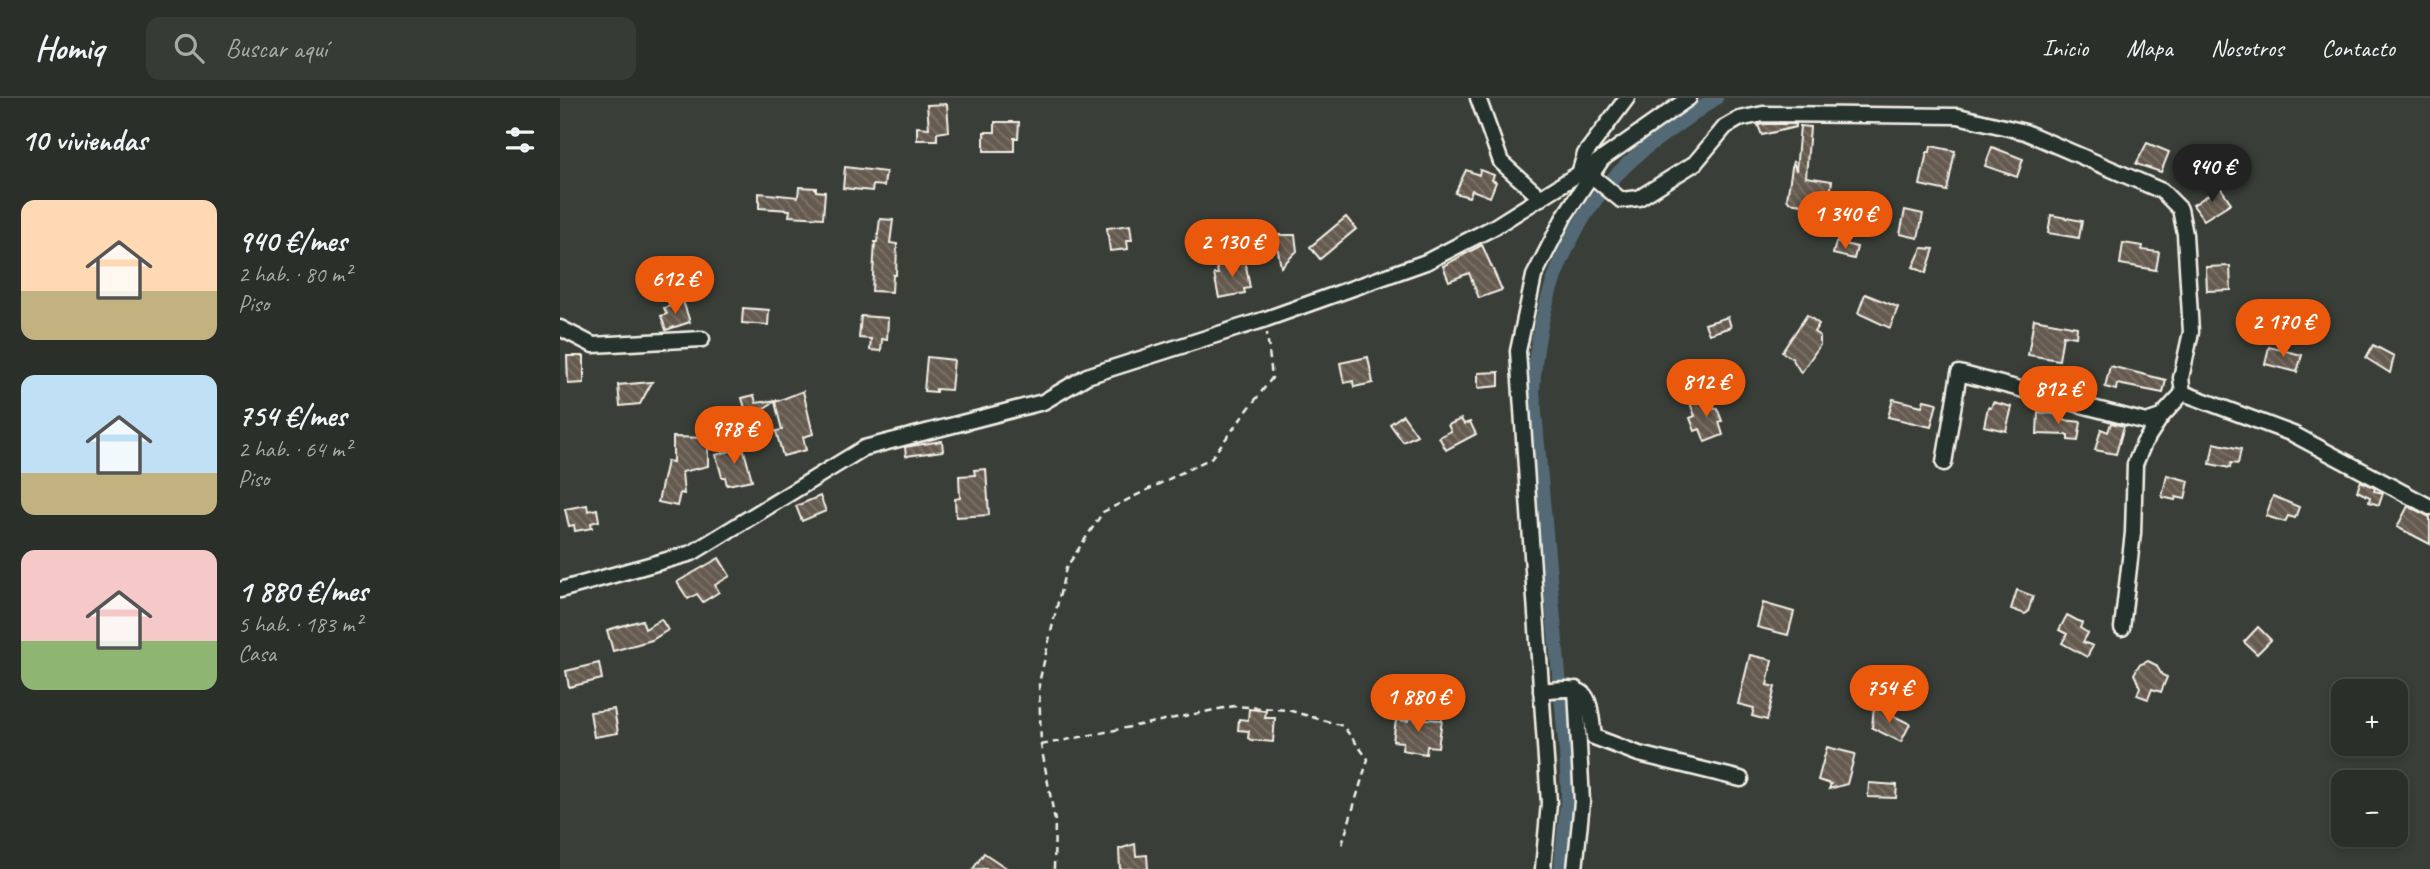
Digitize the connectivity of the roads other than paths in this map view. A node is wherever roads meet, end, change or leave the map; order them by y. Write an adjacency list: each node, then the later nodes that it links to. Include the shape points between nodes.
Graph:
1 (1478, 98): 5 (street, via 1501,162)
2 (1628, 98): 4 (street, via 1585,155)
3 (1689, 98): 4 (street)
4 (1586, 175): 5 (street); 8 (street, via 1621,201 1639,198 1695,163 1725,127 1763,114 1958,116 2025,132 2162,191 2180,209 2191,332 2181,378); 15 (street, via 1534,276 1518,351)
5 (1541, 198): 12 (street, via 1426,262 1087,376 1043,402 864,448 692,553)
6 (560, 328): 7 (street, via 593,345)
7 (702, 339)
8 (2183, 393): 9 (street); 11 (street, via 2293,434)
9 (2161, 417): 10 (street, via 2147,422 1959,373); 13 (street, via 2135,464)
10 (1944, 463)
11 (2430, 507)
12 (560, 590)
13 (2122, 628)
14 (1574, 688): 15 (street); 16 (street, via 1587,696 1594,737 1639,754); 18 (street, via 1582,802)
15 (1541, 691): 17 (street, via 1549,803)
16 (1741, 779)
17 (1543, 869)
18 (1575, 869)

